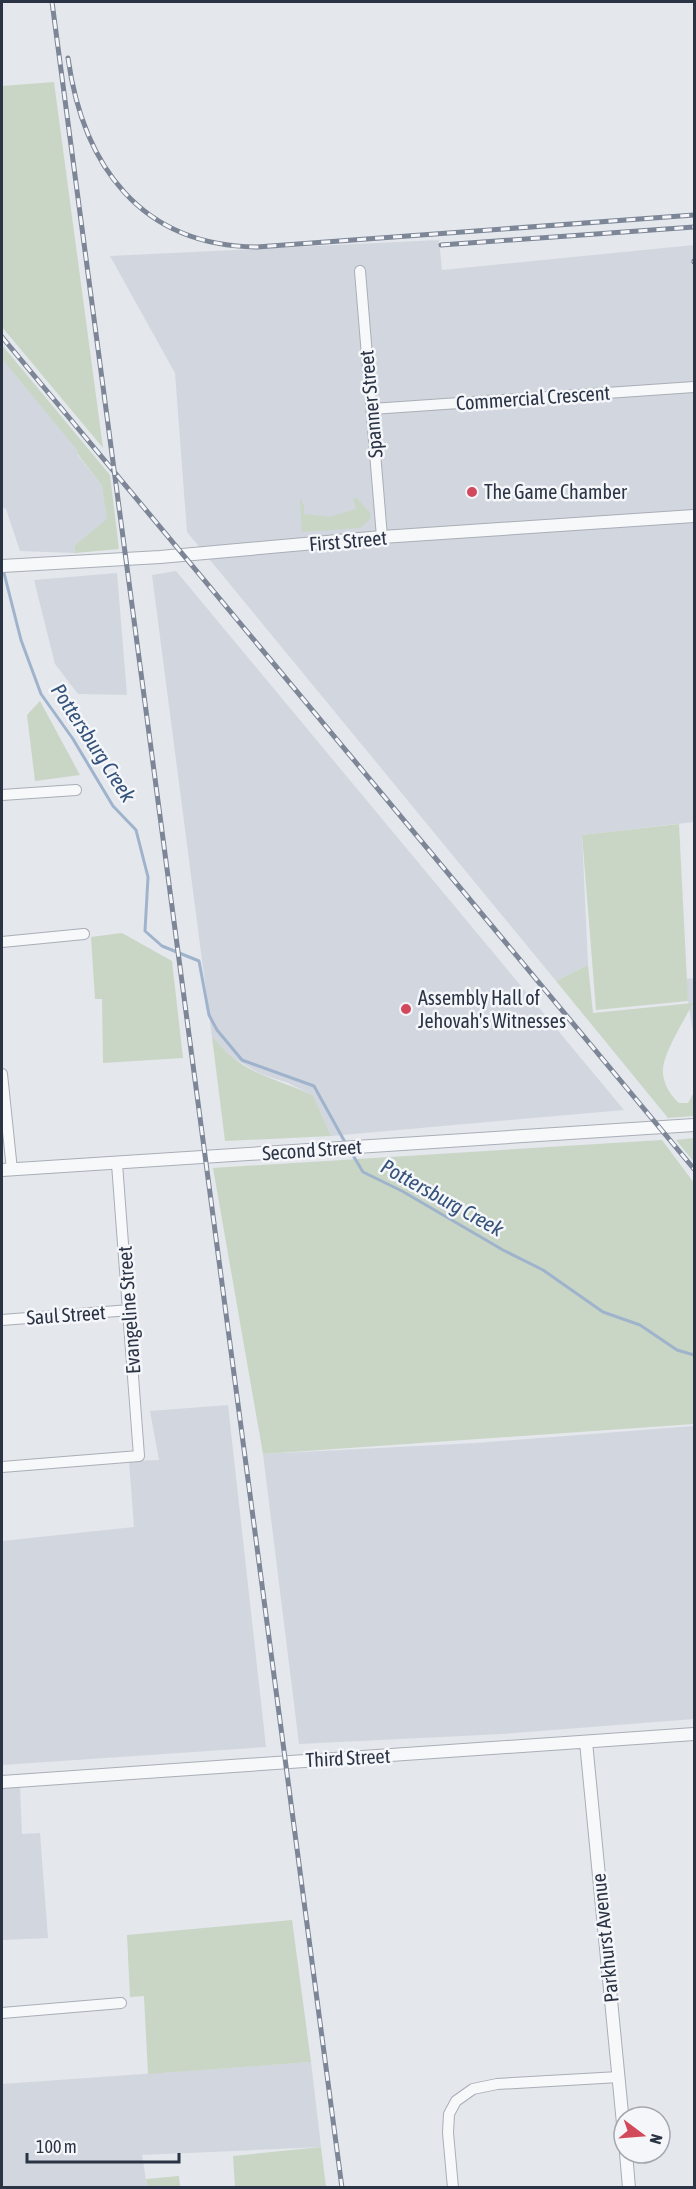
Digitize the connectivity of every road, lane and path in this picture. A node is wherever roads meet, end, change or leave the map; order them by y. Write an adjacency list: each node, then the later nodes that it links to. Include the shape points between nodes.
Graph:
1 (360, 271): 3 (street, Spanner Street)
2 (694, 387): 3 (street, Commercial Crescent)
3 (372, 409): 5 (street, Spanner Street)
4 (694, 516): 5 (street, First Street)
5 (382, 537): 6 (street, First Street)
6 (2, 566)
7 (76, 790): 8 (street)
8 (2, 795)
9 (84, 934): 10 (street)
10 (2, 942)
11 (2, 1074): 14 (street)
12 (694, 1125): 13 (street, Second Street)
13 (117, 1164): 14 (street, Second Street); 15 (street, Evangeline Street)
14 (7, 1170)
15 (130, 1310): 16 (street, Saul Street); 17 (street, Evangeline Street, via 139,1456)
16 (2, 1320)
17 (2, 1467)
18 (694, 1734): 19 (street, Third Street)
19 (586, 1742): 20 (street, Third Street); 23 (street, Parkhurst Avenue)
20 (2, 1782)
21 (121, 2003): 22 (street)
22 (2, 2013)
23 (619, 2077): 24 (street, Parkhurst Avenue); 26 (street, via 497,2084 473,2089 456,2101 449,2114)
24 (621, 2105)
25 (627, 2165): 27 (street)
26 (453, 2187)
27 (629, 2187)

